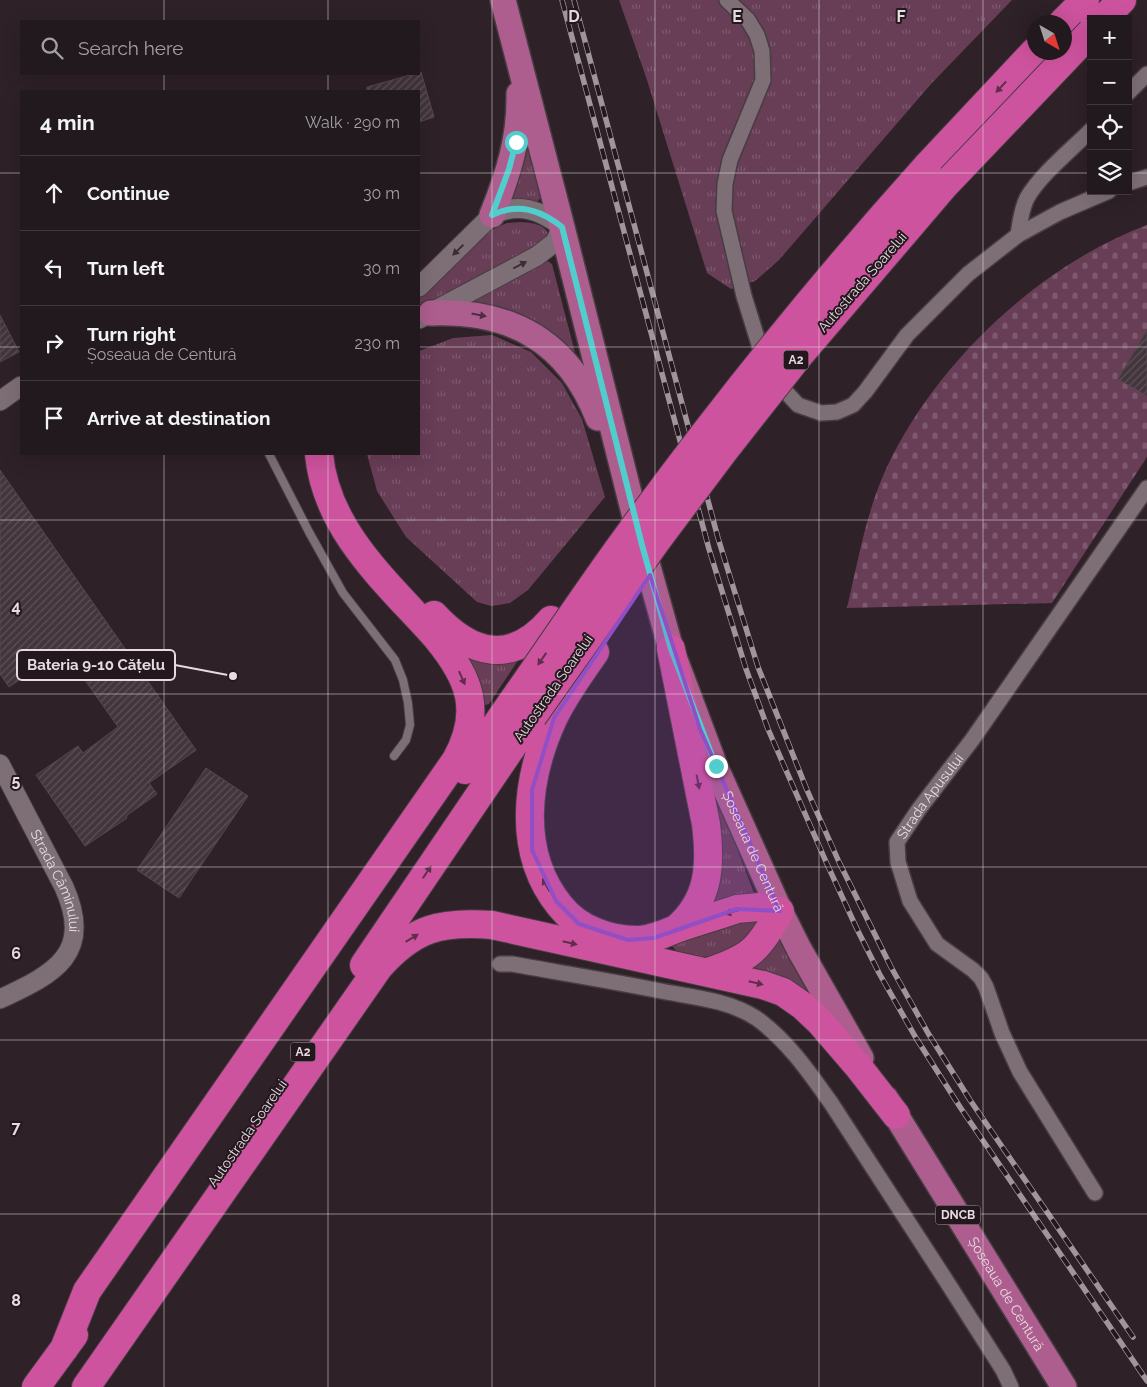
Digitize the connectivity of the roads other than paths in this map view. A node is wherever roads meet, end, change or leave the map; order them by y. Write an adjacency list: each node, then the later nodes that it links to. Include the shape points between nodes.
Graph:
1 (503, 0): 12 (main road, Șoseaua de Centură / DNCB)
2 (727, 0): 22 (street, via 748,20 757,35 762,51 763,80 730,160 724,211 744,296 762,354 773,378 798,405 822,413 837,412 853,404 907,335 968,274)
3 (1085, 0): 6 (highway)
4 (1122, 0): 7 (highway)
5 (1138, 0): 8 (highway)
6 (1070, 15)
7 (1108, 15)
8 (1125, 15)
9 (1087, 36): 33 (highway, Autostrada Soarelui / A2, bridge, via 946,185 798,357 658,539)
10 (1087, 55): 33 (highway, via 975,172 778,405 600,644 564,699)
11 (1027, 59): 16 (highway, Autostrada Soarelui / A2, one-way to 16)
12 (519, 64): 20 (main road, via 516,142); 21 (main road, Șoseaua de Centură / DNCB)
13 (1147, 74): 14 (street)
14 (1132, 89)
15 (1087, 134): 22 (street, via 1027,198 1020,216)
16 (927, 166): 29 (highway, bridge, via 879,202 840,245 711,406 551,620 526,642 506,649 482,648 457,637 444,626 360,531 343,501); 33 (highway, Autostrada Soarelui / A2, one-way to 33, bridge, via 788,328 616,552)
17 (1147, 177): 18 (street)
18 (1132, 183)
19 (1099, 195): 22 (street)
20 (492, 215): 21 (street, via 527,209 542,213); 23 (street, one-way to 23)
21 (562, 227): 24 (street, one-way to 21, via 543,252 555,242); 30 (main road, Șoseaua de Centură / DNCB)
22 (1018, 235)
23 (420, 286)
24 (425, 316): 30 (main road, one-way to 30, via 457,312 496,319 524,330 548,346 568,365 584,388)
25 (20, 387): 26 (street)
26 (0, 401)
27 (270, 455): 34 (lane, via 343,593 395,660 403,680 410,725 406,740)
28 (319, 455): 45 (highway, one-way to 45, via 327,491 346,533 446,648 463,677 471,708 468,734 450,768 87,1291)
29 (331, 455)
30 (626, 482): 32 (main road, Șoseaua de Centură / DNCB)
31 (1147, 488): 44 (street, Strada Apusului, via 897,842 898,862 910,901 938,944 982,978 1020,1072)
32 (671, 649): 36 (main road, Șoseaua de Centură / DNCB, via 712,759); 37 (highway, one-way to 37, via 709,847 704,891 693,913)
33 (531, 716): 37 (highway, one-way to 33, via 641,940 615,937 579,924 556,901 544,883 532,850 529,820 538,762); 45 (highway, Autostrada Soarelui / A2, via 278,1042); 47 (highway, Autostrada Soarelui / A2, one-way to 33, via 336,1005)
34 (394, 756)
35 (0, 764): 42 (street, Strada Căminului, via 64,887 75,922 71,946 58,966 37,981)
36 (780, 911): 37 (highway, one-way to 37, via 743,908); 40 (highway, via 755,949 730,965); 43 (main road, Șoseaua de Centură / DNCB, via 830,1006)
37 (676, 929)
38 (659, 961): 40 (highway); 41 (street); 48 (highway, one-way to 38, via 379,967 408,940 441,926 492,926)
39 (500, 964): 41 (street)
40 (708, 972): 43 (highway, one-way to 43, via 763,984 803,1006 857,1065)
41 (652, 989): 49 (street, via 736,1008 755,1018 791,1049 831,1103)
42 (0, 999)
43 (896, 1115): 50 (main road, Șoseaua de Centură / DNCB)
44 (1094, 1193)
45 (64, 1349): 46 (highway, Autostrada Soarelui / A2)
46 (36, 1387)
47 (71, 1387)
48 (86, 1387)
49 (1011, 1387)
50 (1064, 1387)

